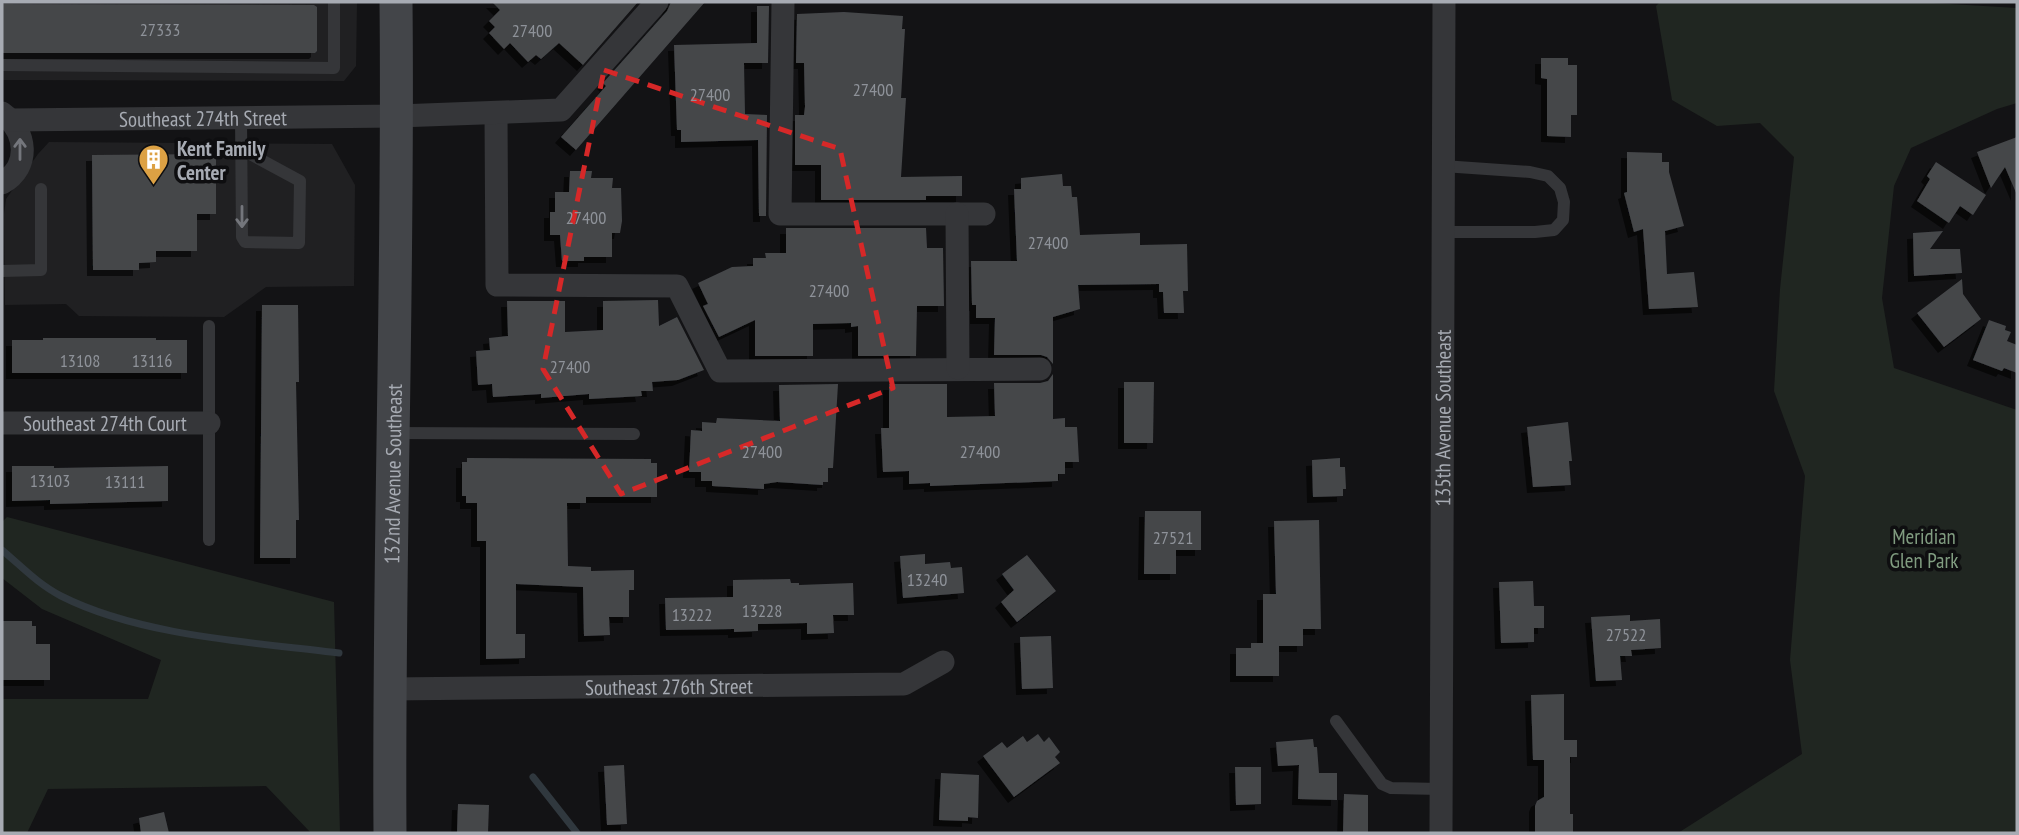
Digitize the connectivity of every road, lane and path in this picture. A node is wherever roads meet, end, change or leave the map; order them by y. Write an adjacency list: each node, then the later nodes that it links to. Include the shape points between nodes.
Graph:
1 (334, 2): 6 (lane, via 334,68)
2 (396, 2): 8 (main road, 132nd Avenue Southeast)
3 (657, 2): 7 (street, via 561,110)
4 (783, 2): 15 (street, via 780,214)
5 (1444, 2): 12 (street, 135th Avenue Southeast)
6 (2, 65)
7 (496, 114): 8 (street); 20 (street, via 497,285 677,286 720,371)
8 (397, 116): 10 (street, Southeast 274th Street); 24 (main road, 132nd Avenue Southeast)
9 (6, 117): 10 (street, Southeast 274th Street); 13 (street, Southeast 274th Street, one-way to 9, via 17,170 22,157 19,131)
10 (241, 117): 11 (lane)
11 (242, 149): 11 (lane, one-way to 11, via 245,242 299,243 300,181)
12 (1443, 166): 17 (street, 135th Avenue Southeast); 17 (lane, via 1548,176 1560,188 1564,202 1563,220 1554,230)
13 (2, 183)
14 (41, 189): 18 (lane, via 41,270)
15 (957, 214): 16 (street); 20 (street)
16 (985, 214)
17 (1443, 232): 30 (street, 135th Avenue Southeast)
18 (2, 271)
19 (209, 326): 23 (lane)
20 (958, 368): 21 (street)
21 (1040, 369)
22 (2, 423): 23 (street, Southeast 274th Court)
23 (209, 423): 26 (lane)
24 (393, 433): 25 (lane); 28 (main road, 132nd Avenue Southeast)
25 (634, 434)
26 (209, 540)
27 (943, 662): 28 (street, Southeast 276th Street, via 904,684)
28 (388, 689): 31 (main road, 132nd Avenue Southeast)
29 (1336, 721): 30 (lane, via 1382,784)
30 (1441, 789): 32 (street, 135th Avenue Southeast)
31 (390, 833)
32 (1441, 833)

